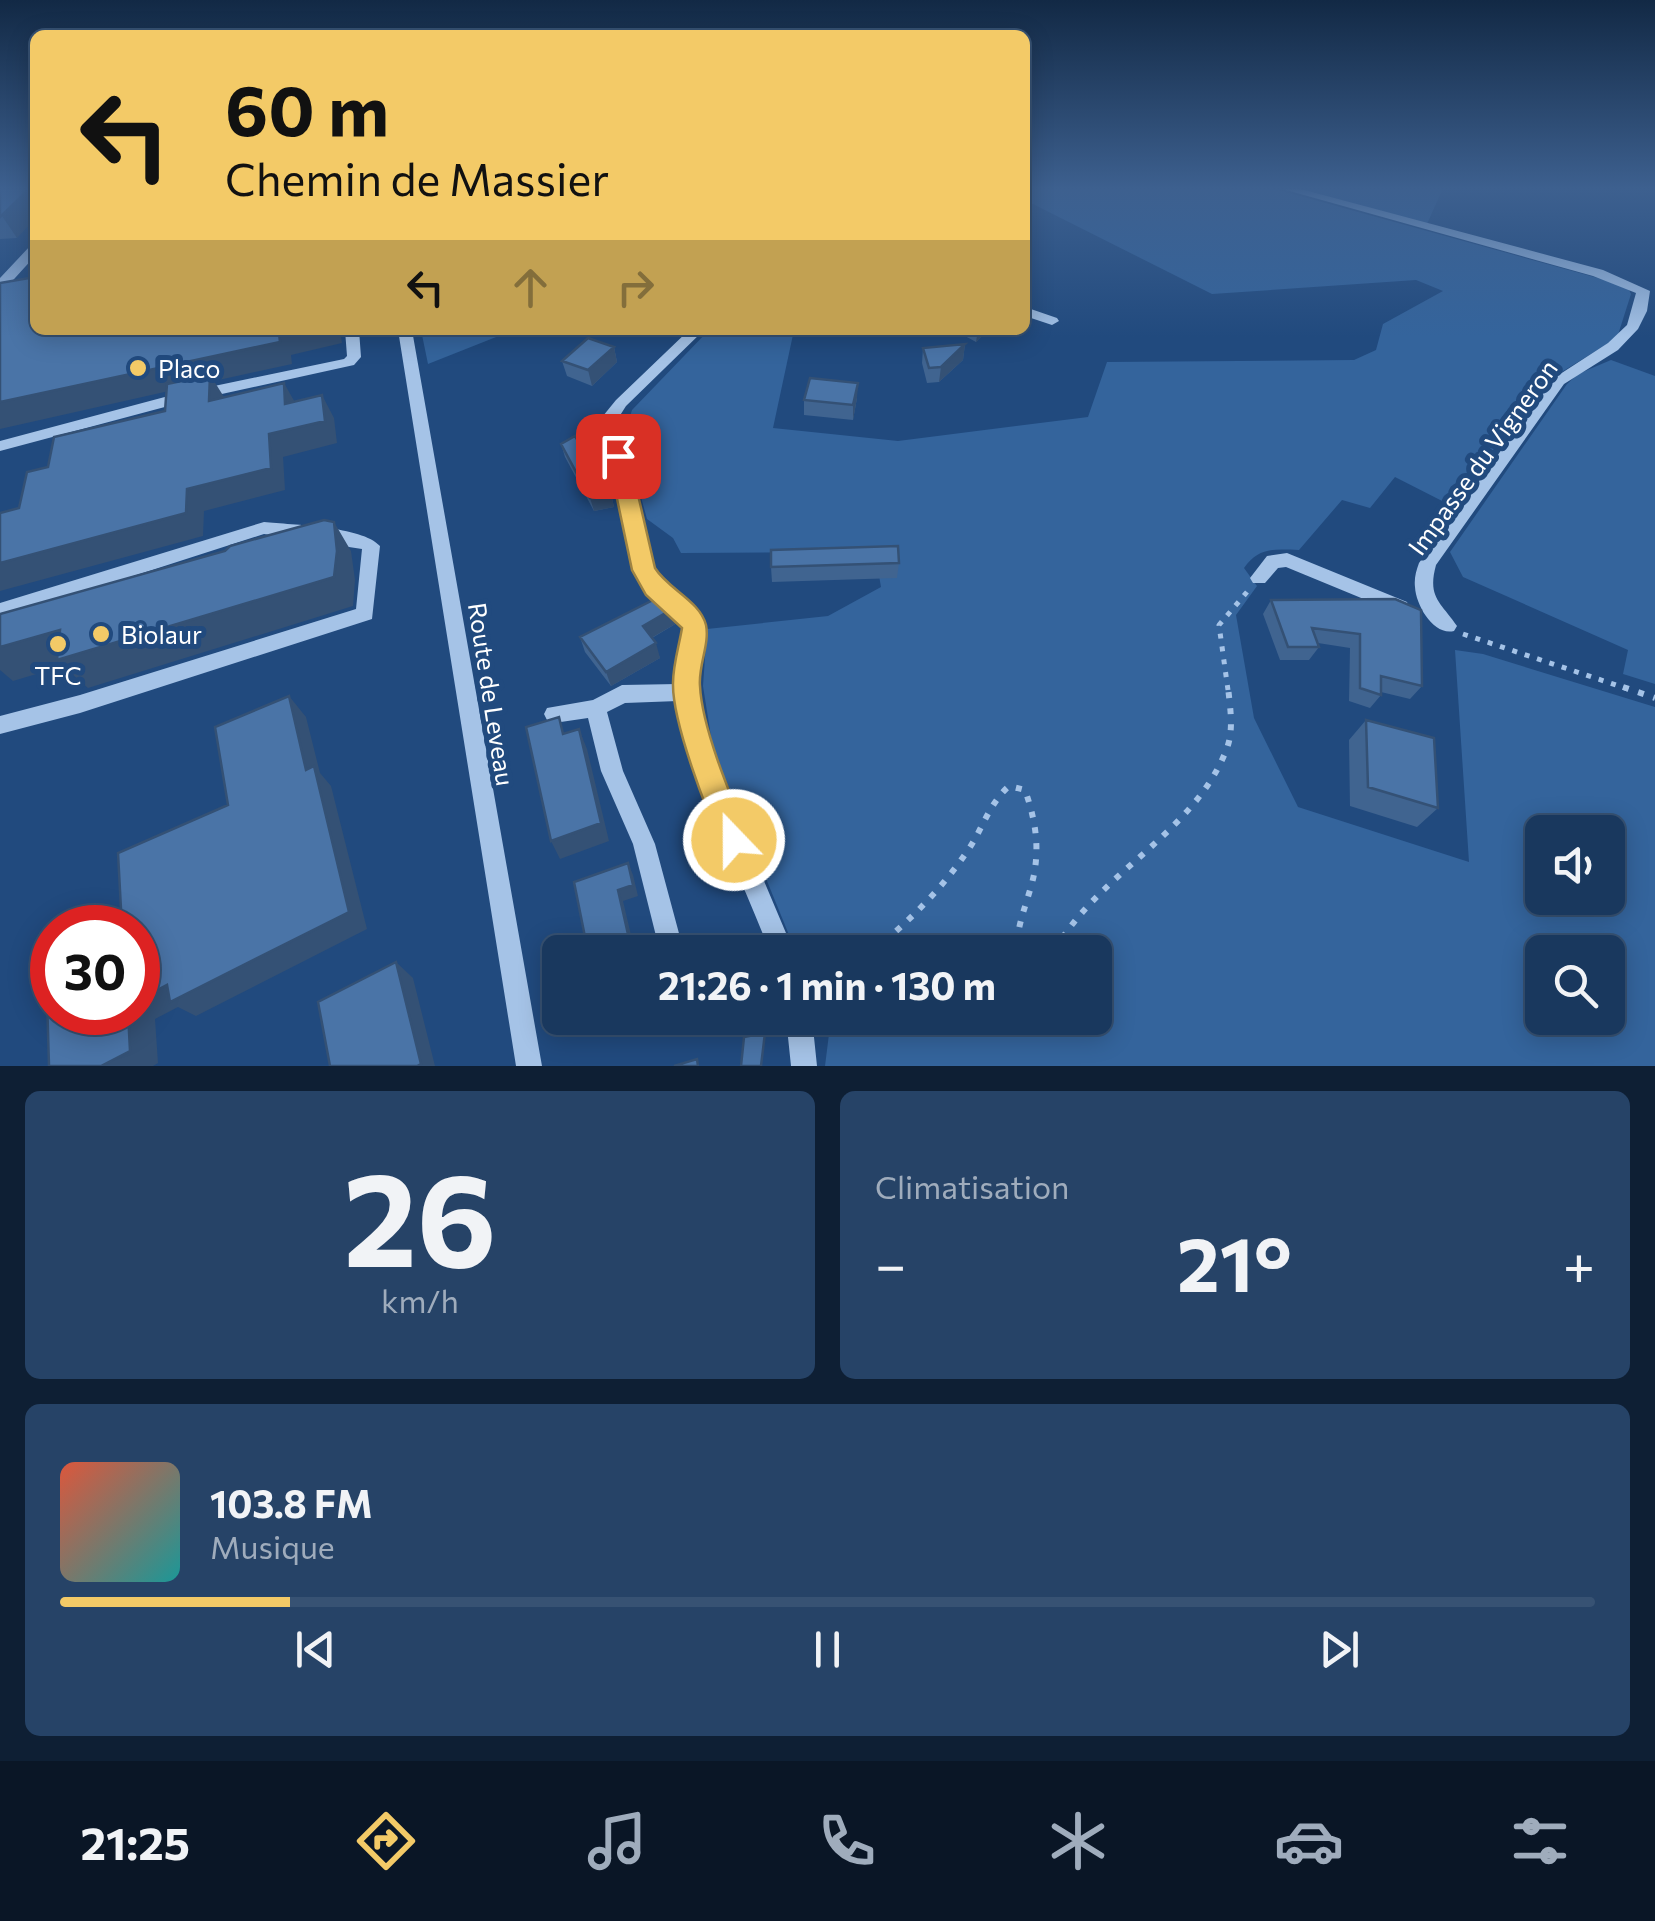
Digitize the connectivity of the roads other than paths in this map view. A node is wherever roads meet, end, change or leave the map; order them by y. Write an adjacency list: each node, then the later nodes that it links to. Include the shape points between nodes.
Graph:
1 (1468, 238): 12 (street, Impasse du Vigneron, via 1643,291 1630,332 1559,381 1428,563 1422,592 1447,626 1287,560 1273,561)
2 (30, 253): 3 (street)
3 (0, 286)
4 (18, 295): 5 (street)
5 (0, 299)
6 (1030, 313): 7 (street)
7 (1052, 321)
8 (352, 335): 11 (street, via 349,362)
9 (405, 335): 21 (street, Route de Leveau)
10 (692, 335): 14 (street, via 611,416 644,570 694,628)
11 (0, 446)
12 (1259, 578)
13 (0, 611): 17 (street, via 264,528 371,546 365,614)
14 (687, 692): 15 (street, via 622,694); 19 (street, via 722,811)
15 (596, 708): 16 (street); 18 (street)
16 (554, 714)
17 (0, 725)
18 (668, 935)
19 (775, 935)
20 (801, 1035): 22 (street)
21 (529, 1066)
22 (804, 1066)

